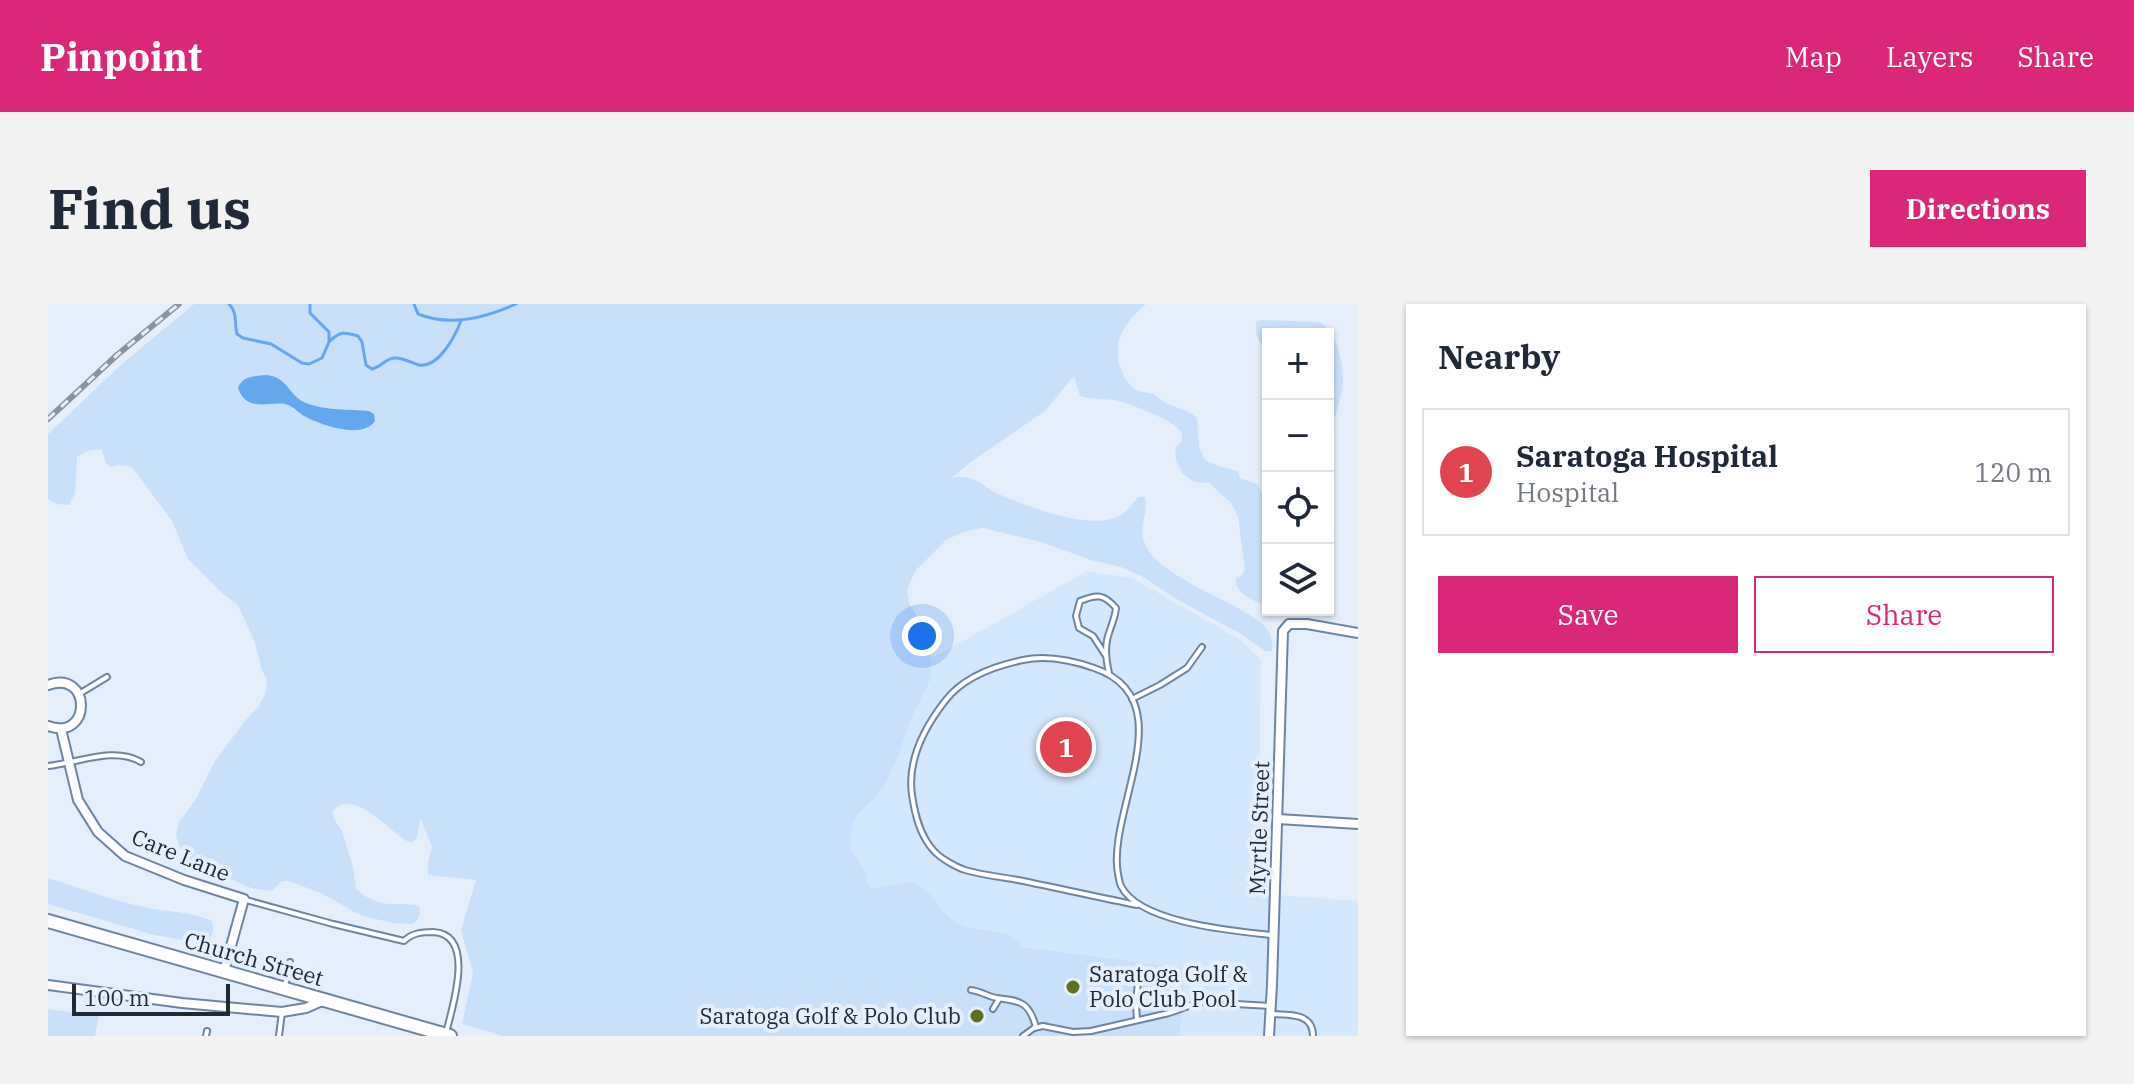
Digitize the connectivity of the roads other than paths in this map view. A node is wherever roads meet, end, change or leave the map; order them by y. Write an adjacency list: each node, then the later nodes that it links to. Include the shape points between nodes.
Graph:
1 (1358, 633): 14 (street, Myrtle Street, via 1307,624 1289,624 1283,631)
2 (1202, 647): 8 (lane, via 1187,668)
3 (1106, 656): 3 (lane, via 1116,608 1107,598 1093,595 1080,601 1076,616 1079,628 1093,636); 4 (lane)
4 (1109, 675): 8 (lane); 17 (lane, via 1069,659 1033,658 995,666 953,690 932,718 915,752 911,788 916,820 934,852 963,869)
5 (107, 677): 7 (lane)
6 (48, 685): 7 (street, via 63,683)
7 (79, 694): 10 (street, via 79,716)
8 (1132, 699): 17 (lane, via 1137,710 1137,761 1115,858 1121,886)
9 (48, 726): 10 (street)
10 (61, 729): 12 (street, Care Lane)
11 (141, 762): 12 (lane, via 123,755)
12 (68, 764): 13 (lane); 16 (street, Care Lane, via 84,810 98,832 125,856)
13 (48, 766)
14 (1278, 819): 15 (street); 19 (street, Myrtle Street)
15 (1358, 824)
16 (244, 899): 22 (street, Care Lane); 33 (lane, via 404,941 411,934 443,933 456,950 460,975)
17 (1137, 905): 19 (lane, via 1184,922)
18 (48, 921): 22 (main road, Church Street)
19 (1274, 935): 29 (street, Myrtle Street)
20 (290, 962): 24 (lane)
21 (1139, 969): 31 (lane)
22 (224, 971): 24 (main road, Church Street)
23 (48, 985): 30 (street)
24 (284, 988): 26 (main road, Church Street)
25 (971, 990): 27 (lane)
26 (324, 999): 30 (street); 33 (main road, Church Street)
27 (999, 999): 28 (lane); 32 (lane, via 1023,1003)
28 (993, 1009)
29 (1270, 1010): 31 (lane, via 1200,1002); 36 (street, Myrtle Street); 37 (lane, via 1309,1021)
30 (282, 1012): 34 (lane)
31 (1137, 1020): 32 (lane, via 1091,1031)
32 (1036, 1027): 35 (lane)
33 (442, 1035)
34 (279, 1036)
35 (1023, 1036)
36 (1269, 1036)
37 (1313, 1036)

